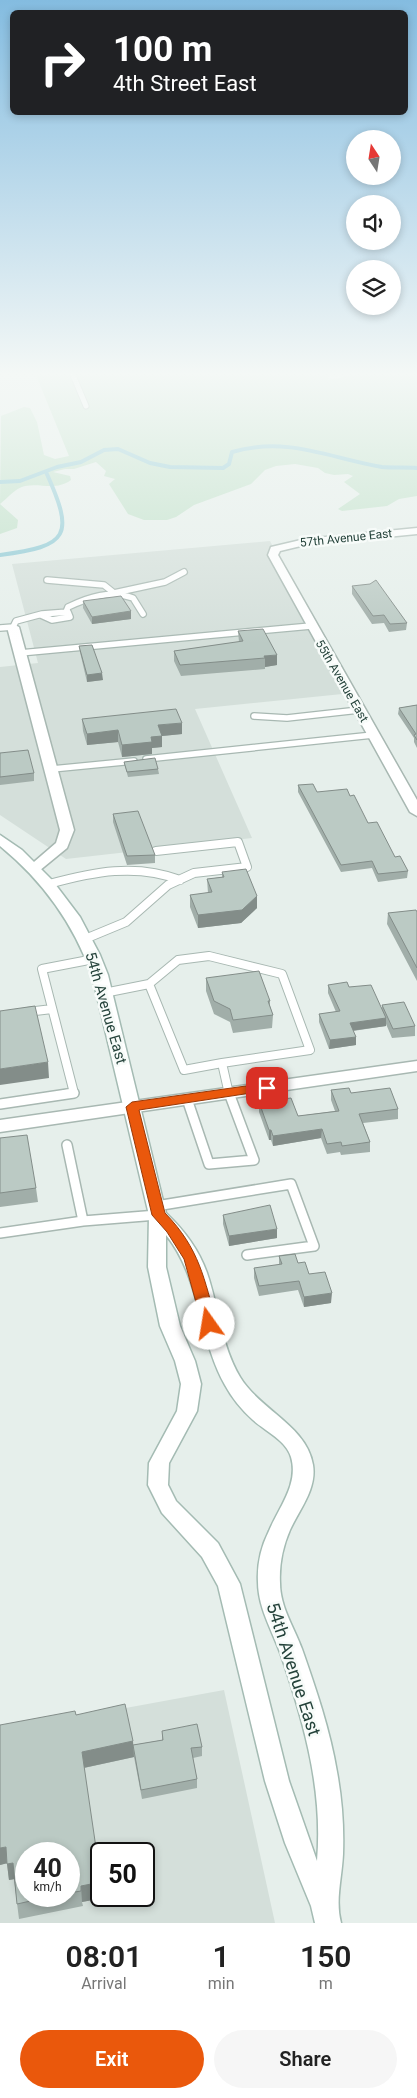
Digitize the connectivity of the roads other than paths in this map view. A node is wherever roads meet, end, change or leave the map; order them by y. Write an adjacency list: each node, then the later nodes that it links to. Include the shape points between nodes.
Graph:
1 (417, 531): 2 (street, 57th Avenue East, via 305,542)
2 (276, 549): 7 (street, 55th Avenue East, via 274,561)
3 (184, 572): 5 (lane, via 165,582)
4 (47, 580): 5 (lane, via 104,586)
5 (114, 593): 6 (lane, via 134,598); 8 (lane, via 80,600 66,612 16,621)
6 (143, 614)
7 (311, 626): 9 (lane); 10 (street, 55th Avenue East)
8 (6, 627): 9 (street)
9 (20, 653): 13 (street)
10 (359, 710): 11 (lane, via 287,718); 12 (street, 55th Avenue East)
11 (254, 716)
12 (374, 736): 13 (lane); 14 (street, 55th Avenue East)
13 (52, 769): 17 (street, via 66,822 66,838 56,851)
14 (417, 812)
15 (0, 839): 17 (street, 54th Avenue East)
16 (156, 851): 18 (lane, via 238,842 247,867 194,873)
17 (34, 868): 19 (street, 54th Avenue East)
18 (180, 880): 19 (lane, via 164,872 132,870 75,877); 20 (lane, via 168,886 126,922)
19 (49, 884): 20 (street, 54th Avenue East)
20 (85, 939): 21 (street, 54th Avenue East)
21 (94, 959): 23 (street, 54th Avenue East); 24 (lane, via 42,969)
22 (149, 984): 23 (lane); 26 (lane, via 184,1070); 26 (lane, via 178,960 209,956 282,974 310,1050)
23 (104, 992): 31 (street, 54th Avenue East)
24 (52, 1009): 25 (lane); 30 (lane, via 74,1093)
25 (18, 1014)
26 (222, 1063): 28 (lane)
27 (417, 1066): 28 (street)
28 (229, 1093): 29 (street); 29 (lane, via 254,1160 209,1164)
29 (188, 1099): 31 (street)
30 (0, 1104)
31 (132, 1107): 32 (street); 34 (street, 54th Avenue East)
32 (0, 1126)
33 (67, 1145): 35 (lane)
34 (157, 1210): 35 (lane); 37 (lane, via 291,1184 314,1246); 38 (street, 54th Avenue East, via 157,1267 170,1326 191,1384 187,1412 159,1463 158,1485 169,1507 210,1550 229,1584 277,1781 297,1843); 38 (street, 54th Avenue East, via 191,1258 213,1339 225,1369 260,1414 295,1444 304,1466 301,1489 279,1532 271,1556 269,1590 274,1612 297,1670 324,1770 331,1833)
35 (83, 1221): 36 (lane)
36 (0, 1232)
37 (247, 1255)
38 (326, 1915)

